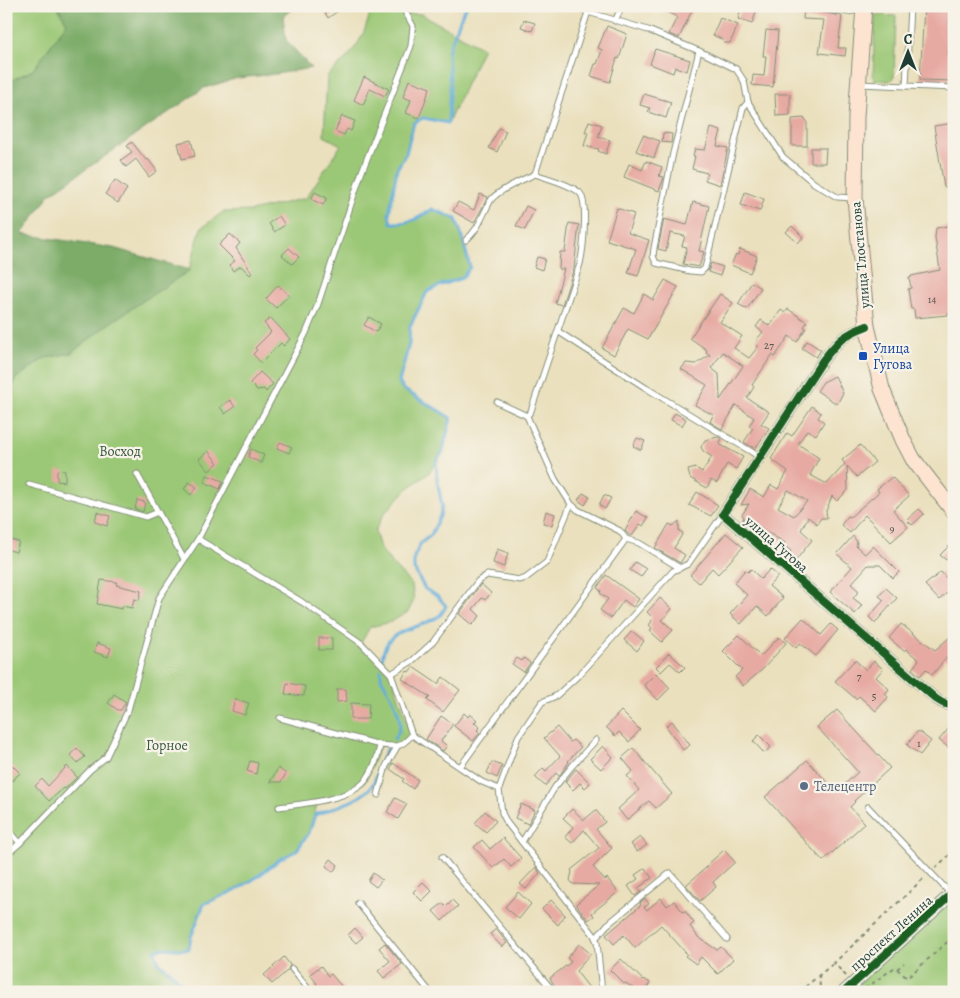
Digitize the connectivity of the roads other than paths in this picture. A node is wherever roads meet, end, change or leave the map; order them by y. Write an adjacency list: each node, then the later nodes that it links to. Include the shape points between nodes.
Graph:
1 (402, 6): 28 (lane, via 413,26 411,46 361,174 318,304 306,333)
2 (576, 6): 7 (lane)
3 (622, 6): 8 (lane)
4 (810, 6): 6 (lane, via 848,12)
5 (910, 6): 11 (lane)
6 (863, 8): 10 (main road, улица Тлостанова)
7 (588, 12): 8 (lane); 14 (lane)
8 (616, 21): 9 (lane, via 648,30)
9 (698, 51): 13 (lane, via 736,69 744,81); 13 (lane, via 657,229 652,256 656,263 690,271 700,272 705,268 743,108)
10 (859, 84): 11 (lane); 15 (main road, улица Тлостанова)
11 (906, 86): 12 (lane)
12 (954, 88)
13 (748, 102): 15 (lane, via 783,157 837,197)
14 (536, 174): 16 (lane, via 492,198 475,233); 18 (lane, via 570,187 584,200 584,244)
15 (855, 198): 17 (main road, улица Тлостанова)
16 (466, 240)
17 (867, 326): 21 (street, via 839,340); 26 (main road, улица Тлостанова, via 882,388 903,440 918,466)
18 (558, 332): 20 (lane); 21 (lane)
19 (497, 402): 20 (lane)
20 (527, 416): 24 (lane, via 555,479)
21 (760, 457): 27 (street)
22 (137, 474): 25 (lane)
23 (30, 484): 25 (lane, via 146,517)
24 (571, 504): 29 (lane, via 620,531); 32 (lane, via 546,562 520,580 487,575 478,581 434,642)
25 (158, 512): 30 (lane)
26 (954, 512)
27 (723, 514): 31 (lane, via 688,564); 33 (street, улица Гугова, via 936,699)
28 (198, 539): 30 (lane); 32 (lane, via 302,602 361,643)
29 (626, 539): 31 (lane, via 639,543); 39 (lane)
30 (184, 559): 46 (lane, via 158,598 128,710 106,757)
31 (680, 568): 40 (lane, via 673,571 581,673 556,696 542,702 518,737)
32 (391, 674): 35 (lane)
33 (952, 707)
34 (280, 718): 37 (lane)
35 (412, 734): 38 (lane, via 402,746); 39 (lane)
36 (596, 740): 45 (lane, via 555,787)
37 (380, 745): 38 (lane); 42 (lane, via 365,782 345,795)
38 (397, 747): 41 (lane, via 386,766)
39 (460, 766): 40 (lane, via 482,782)
40 (499, 789): 45 (lane, via 502,812)
41 (378, 795)
42 (278, 807)
43 (868, 807): 49 (lane)
44 (6, 827): 46 (lane)
45 (522, 842): 51 (lane)
46 (20, 843): 47 (lane)
47 (6, 855)
48 (442, 857): 56 (lane)
49 (953, 893): 58 (street, проспект Ленина)
50 (358, 903): 55 (lane)
51 (596, 938): 52 (lane, via 607,925 670,873); 57 (lane)
52 (727, 939)
53 (292, 969): 54 (lane)
54 (311, 992)
55 (430, 992)
56 (554, 992)
57 (602, 992)
58 (844, 992)

